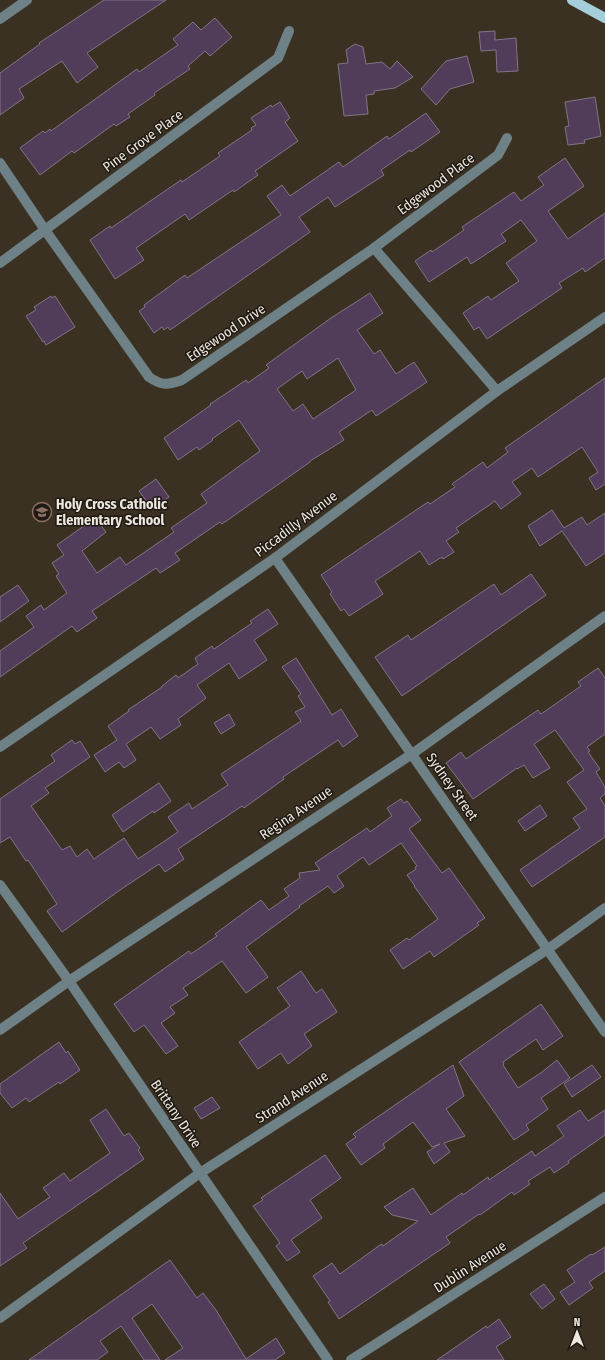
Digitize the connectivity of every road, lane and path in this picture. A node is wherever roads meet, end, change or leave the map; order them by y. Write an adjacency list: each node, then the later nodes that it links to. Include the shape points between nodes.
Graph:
1 (27, 0): 5 (street)
2 (572, 0): 3 (main road)
3 (582, 3): 4 (main road)
4 (605, 18)
5 (0, 19)
6 (289, 31): 9 (street, Pine Grove Place, via 278,58)
7 (507, 138): 10 (street, Edgewood Place, via 498,155)
8 (0, 164): 9 (street, Edgewood Drive)
9 (45, 230): 10 (street, Edgewood Drive, via 149,377 165,384 182,380); 11 (street, Pine Grove Place)
10 (374, 248): 13 (street)
11 (0, 263)
12 (605, 317): 13 (street, Piccadilly Avenue)
13 (498, 391): 14 (street, Piccadilly Avenue)
14 (275, 558): 16 (street, Piccadilly Avenue); 17 (street, Sydney Street)
15 (605, 616): 17 (street, Regina Avenue)
16 (0, 747)
17 (412, 754): 20 (street, Sydney Street); 21 (street, Regina Avenue)
18 (0, 885): 21 (street, Brittany Drive)
19 (605, 908): 20 (street, Strand Avenue)
20 (548, 949): 23 (street, Sydney Street); 24 (street, Strand Avenue)
21 (69, 981): 22 (street, Regina Avenue); 24 (street, Brittany Drive)
22 (0, 1030)
23 (605, 1032)
24 (200, 1173): 26 (street, Strand Avenue); 27 (street, Brittany Drive)
25 (605, 1197): 28 (street, Dublin Avenue)
26 (0, 1318)
27 (328, 1360)
28 (351, 1360)

